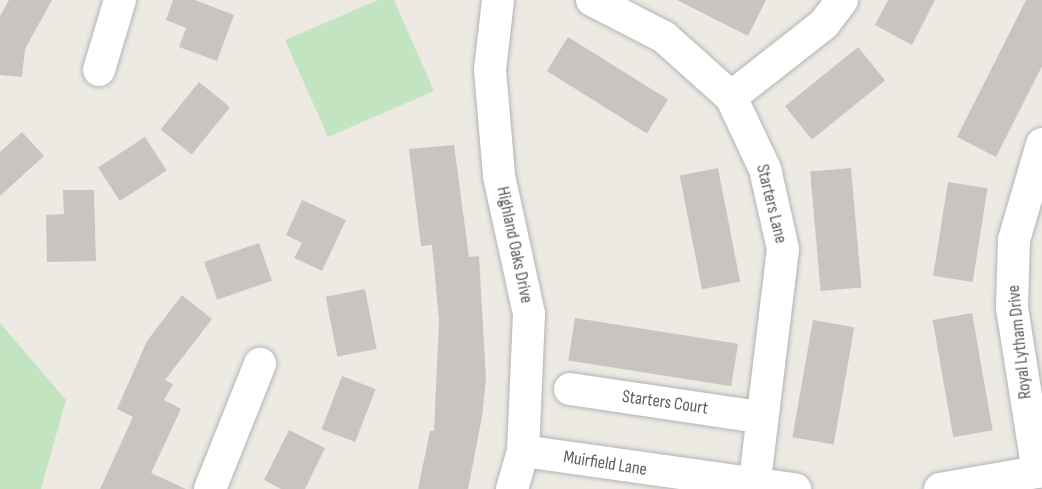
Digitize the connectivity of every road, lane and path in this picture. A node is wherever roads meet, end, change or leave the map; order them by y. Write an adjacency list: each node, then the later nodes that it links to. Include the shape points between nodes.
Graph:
1 (120, 0): 5 (street)
2 (498, 0): 11 (street, Highland Oaks Drive, via 490,70 499,177 529,314)
3 (592, 0): 6 (street, Starters Lane, via 664,36)
4 (842, 0): 6 (street, via 824,24)
5 (99, 70)
6 (731, 97): 10 (street, Starters Lane, via 765,170 783,249)
7 (1042, 144): 12 (street, Royal Lytham Drive, via 1014,240 1012,307)
8 (260, 364): 14 (street)
9 (570, 389): 10 (street, Starters Court)
10 (760, 417): 13 (street, Starters Lane)
11 (522, 451): 13 (street, Muirfield Lane); 15 (street, Highland Oaks Drive)
12 (1040, 472): 17 (street)
13 (753, 487): 16 (street, Muirfield Lane)
14 (210, 489)
15 (512, 489)
16 (795, 489)
17 (940, 489)

